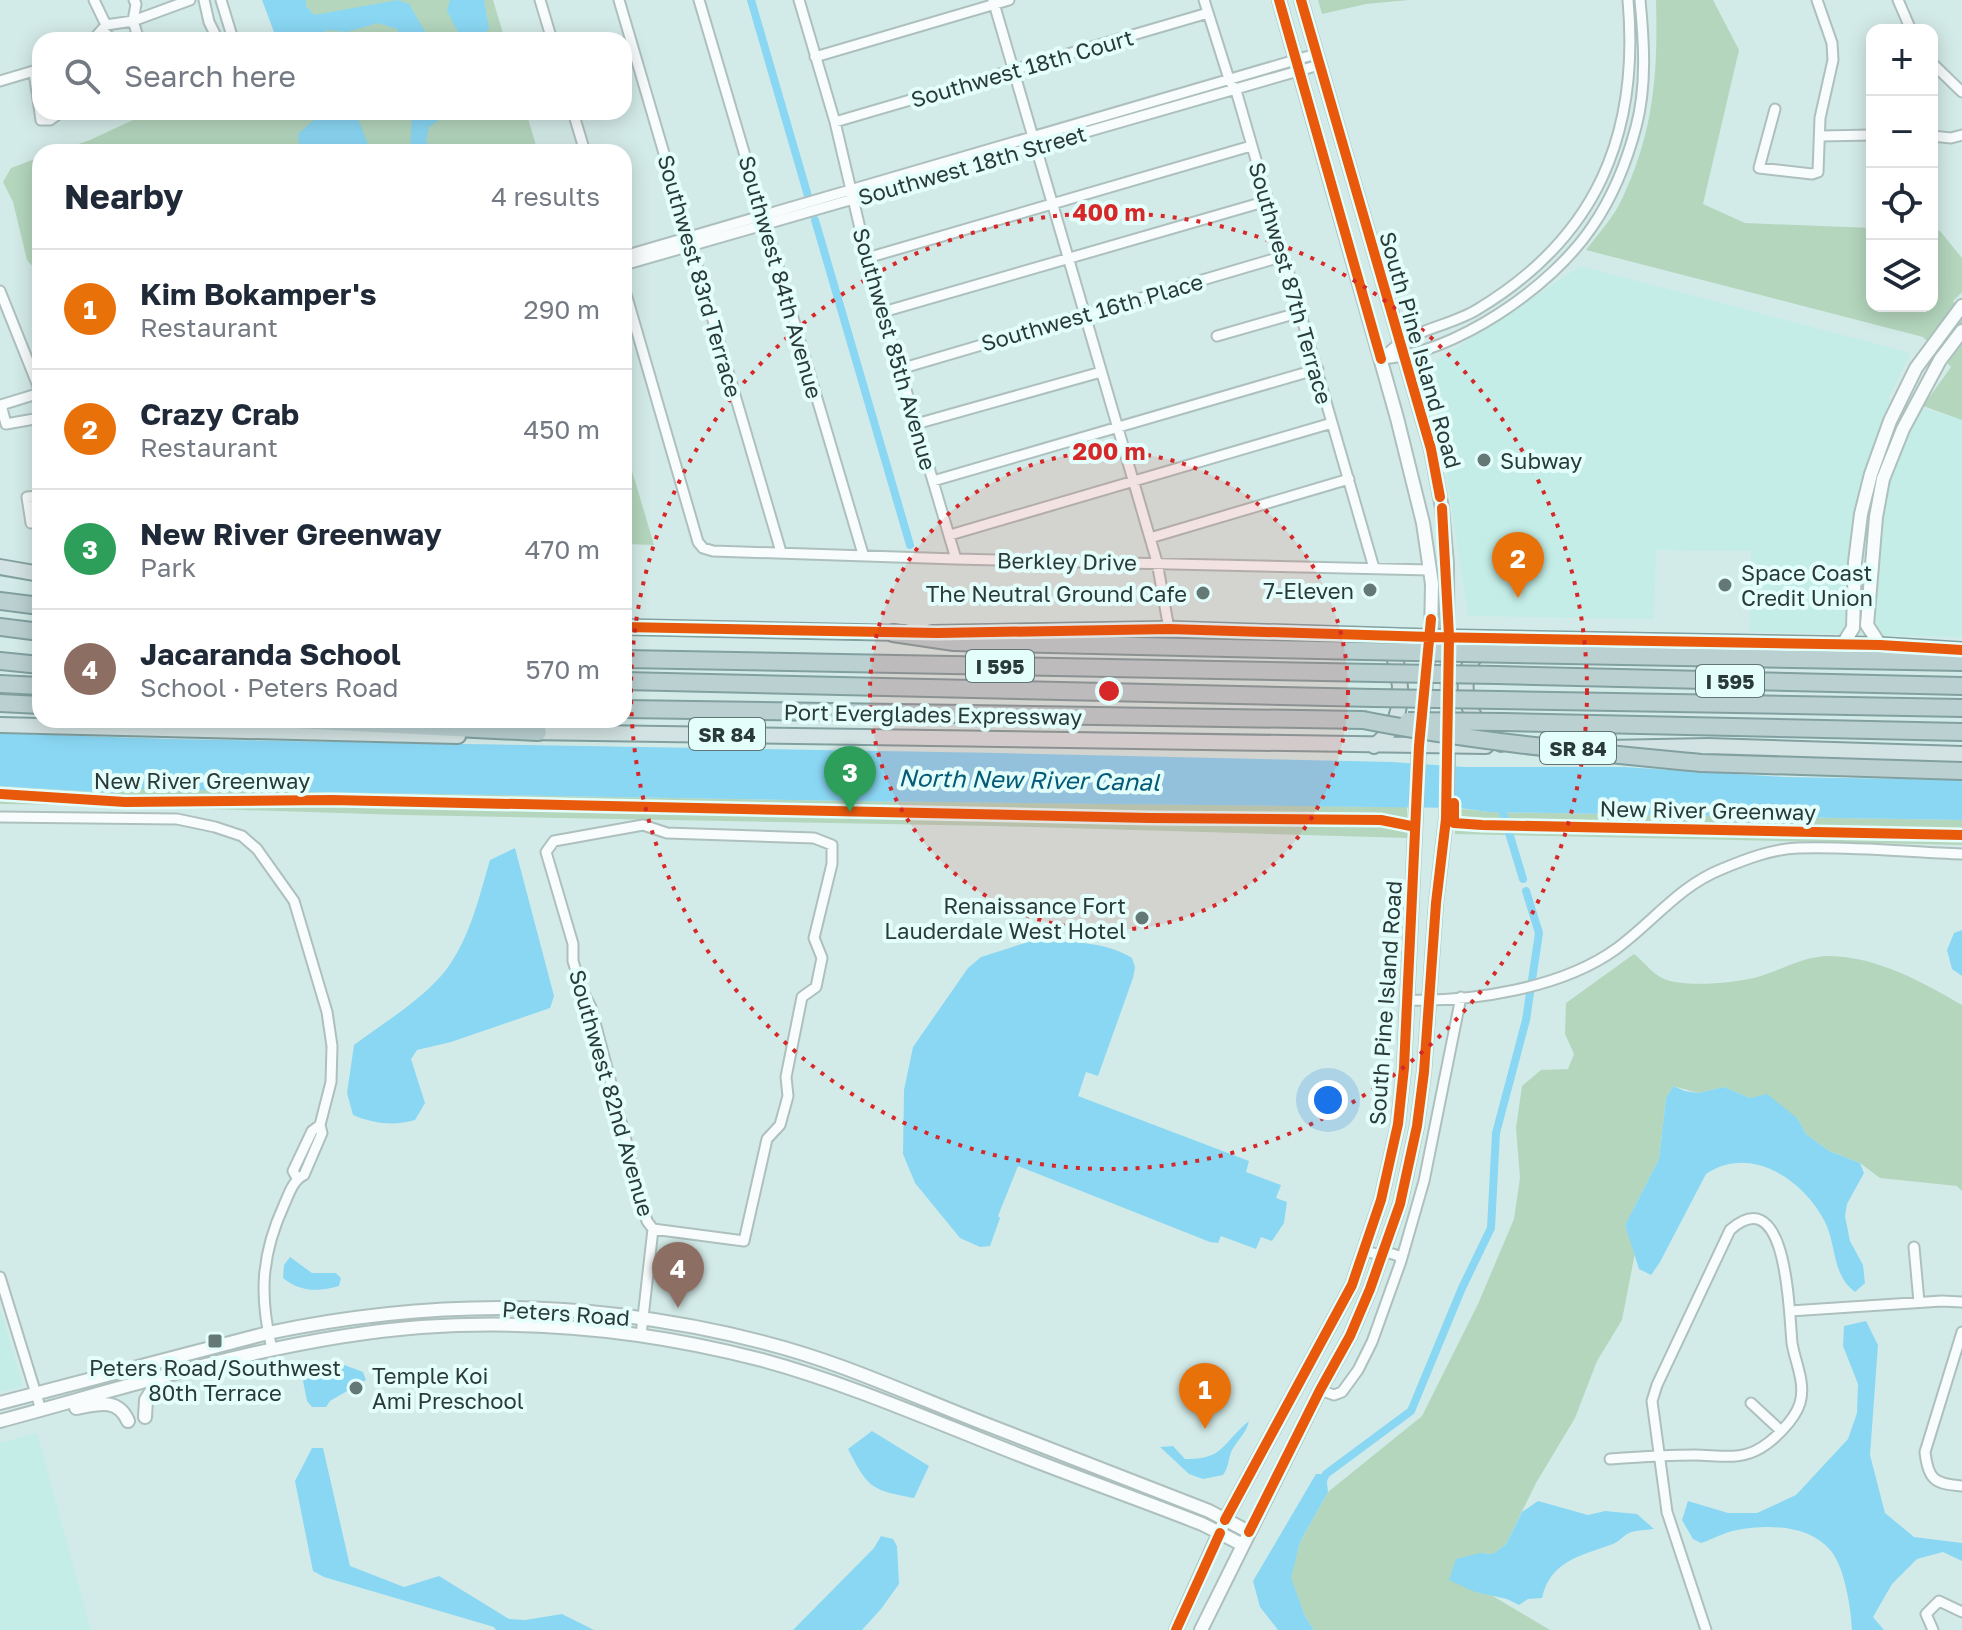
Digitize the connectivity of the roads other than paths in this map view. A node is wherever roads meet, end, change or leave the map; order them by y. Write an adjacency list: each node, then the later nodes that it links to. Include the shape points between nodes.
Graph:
1 (94, 0): 22 (street)
2 (134, 0): 20 (street)
3 (190, 0): 20 (street)
4 (204, 0): 26 (street)
5 (221, 0): 27 (street)
6 (540, 0): 28 (street)
7 (619, 0): 29 (street, Southwest 83rd Terrace)
8 (699, 0): 54 (street, Southwest 84th Avenue)
9 (799, 0): 31 (street, Southwest 85th Avenue)
10 (1009, 0): 18 (street)
11 (1204, 0): 19 (street, Southwest 87th Terrace)
12 (1279, 0): 33 (main road, South Pine Island Road)
13 (1301, 0): 32 (main road, South Pine Island Road)
14 (1628, 0): 72 (street, via 1631,38 1624,118 1609,164 1581,217 1548,255 1505,291 1476,311)
15 (1640, 0): 73 (street, via 1644,42 1637,125 1621,172 1592,227 1558,267 1483,325)
16 (1817, 0): 46 (street, via 1833,60 1822,101)
17 (1898, 0): 21 (street)
18 (993, 2): 31 (street); 35 (street)
19 (1208, 13): 35 (street, Southwest 18th Court); 37 (street, Southwest 87th Terrace)
20 (133, 21): 22 (street); 25 (street)
21 (1908, 24)
22 (104, 27): 23 (street); 24 (street)
23 (100, 32)
24 (107, 32)
25 (136, 32)
26 (214, 32)
27 (231, 32)
28 (550, 32)
29 (628, 32)
30 (632, 45): 55 (street, Southwest 83rd Terrace)
31 (815, 57): 43 (street, Southwest 85th Avenue)
32 (1318, 60): 33 (street, Southwest 18th Street); 72 (main road, South Pine Island Road)
33 (1297, 65): 37 (street, Southwest 18th Street); 39 (street, Southwest 18th Street); 74 (main road, South Pine Island Road)
34 (1938, 69): 40 (street)
35 (1013, 70): 43 (street, Southwest 18th Court); 48 (street)
36 (32, 71): 38 (street)
37 (1229, 79): 39 (street, Southwest 87th Terrace); 48 (street, Southwest 18th Street)
38 (0, 81)
39 (1234, 89): 48 (street, Southwest 18th Street); 50 (street, Southwest 87th Terrace)
40 (1962, 92)
41 (1775, 109): 46 (street, via 1759,168 1818,172)
42 (575, 120): 49 (street)
43 (835, 122): 51 (street, Southwest 85th Avenue)
44 (1866, 135): 46 (street)
45 (1962, 135): 47 (street)
46 (1821, 136)
47 (1938, 137)
48 (1034, 142): 51 (street, Southwest 18th Street); 53 (street)
49 (583, 144)
50 (1251, 146): 52 (street, Southwest 87th Terrace); 53 (street)
51 (851, 195): 54 (street, Southwest 18th Street); 58 (street, Southwest 85th Avenue)
52 (1267, 201): 57 (street, Southwest 87th Terrace); 59 (street)
53 (1051, 203): 58 (street); 59 (street)
54 (765, 220): 55 (street, Southwest 18th Street); 94 (street, Southwest 84th Avenue)
55 (689, 242): 56 (street, Southwest 18th Street); 60 (street, Southwest 18th Street); 93 (street, Southwest 83rd Terrace)
56 (632, 254)
57 (1284, 256): 65 (street, Southwest 87th Terrace); 66 (street, Southwest 16th Place)
58 (867, 258): 64 (street, Southwest 85th Avenue)
59 (1068, 260): 64 (street); 66 (street)
60 (632, 262)
61 (0, 291): 62 (street)
62 (2, 303): 68 (street)
63 (1962, 306): 112 (main road, via 1916,368 1871,474 1855,562 1853,628)
64 (883, 312): 75 (street, Southwest 85th Avenue)
65 (1301, 312): 71 (street); 76 (street, Southwest 87th Terrace)
66 (1084, 314): 75 (street, Southwest 16th Place); 78 (street)
67 (632, 315): 93 (street, Berkley Drive, via 698,542 703,548)
68 (12, 323): 69 (street); 77 (street)
69 (0, 326)
70 (1962, 331): 113 (main road, via 1903,429 1883,479 1867,625)
71 (1217, 336)
72 (1400, 343): 73 (main road, South Pine Island Road); 74 (street)
73 (1404, 357): 74 (street); 89 (main road, South Pine Island Road)
74 (1381, 359): 86 (main road, South Pine Island Road)
75 (900, 369): 82 (street, Southwest 85th Avenue)
76 (1318, 369): 81 (street, Southwest 87th Terrace); 83 (street)
77 (32, 372)
78 (1101, 372): 82 (street); 83 (street)
79 (32, 395): 80 (street, via 1,405 6,424)
80 (32, 419)
81 (1332, 423): 84 (street, Southwest 87th Terrace); 87 (street)
82 (916, 424): 85 (street, Southwest 85th Avenue)
83 (1118, 425): 85 (street); 87 (street)
84 (1349, 479): 92 (street); 98 (street, Southwest 87th Terrace)
85 (933, 481): 91 (street, Southwest 85th Avenue)
86 (1414, 481): 89 (main road, via 1421,495); 99 (main road, South Pine Island Road)
87 (1135, 482): 91 (street); 92 (street)
88 (32, 497): 90 (street, via 27,497)
89 (1442, 508): 108 (main road, South Pine Island Road)
90 (32, 523)
91 (950, 535): 95 (street, Southwest 85th Avenue)
92 (1150, 538): 96 (street)
93 (781, 552): 94 (street, Berkley Drive)
94 (863, 554): 95 (street, Berkley Drive)
95 (956, 559): 96 (street, Berkley Drive)
96 (1157, 562): 98 (street, Berkley Drive); 105 (street)
97 (0, 567): 100 (main road)
98 (1374, 568): 99 (street, Berkley Drive)
99 (1430, 570): 109 (main road, South Pine Island Road)
100 (32, 573)
101 (0, 601): 102 (highway)
102 (32, 605)
103 (0, 627): 106 (highway)
104 (632, 627): 107 (main road)
105 (1169, 629): 107 (main road); 111 (main road)
106 (32, 631)
107 (893, 633): 111 (highway, via 954,642)
108 (1449, 636): 109 (main road); 110 (main road); 134 (main road, South Pine Island Road)
109 (1431, 637): 111 (main road); 137 (main road, South Pine Island Road)
110 (1497, 637): 112 (main road); 136 (main road, via 1472,657 1467,697 1475,718)
111 (1367, 643): 117 (highway, bridge, via 1514,654); 135 (main road, via 1388,643 1400,697 1394,724)
112 (1843, 644): 113 (main road)
113 (1880, 645): 114 (main road)
114 (1962, 650)
115 (632, 659): 122 (highway, I 595, bridge)
116 (0, 661): 118 (highway)
117 (1962, 662)
118 (32, 664)
119 (632, 681): 125 (highway, bridge)
120 (0, 684): 121 (highway)
121 (32, 686)
122 (1962, 686)
123 (0, 703): 124 (highway)
124 (32, 705)
125 (1962, 708)
126 (632, 709): 127 (highway, Port Everglades Expressway / I 595)
127 (1363, 720): 133 (highway, Port Everglades Expressway / I 595, bridge); 139 (highway, bridge, via 1431,733 1701,763)
128 (0, 725): 129 (main road, SR 84)
129 (32, 726)
130 (131, 728): 132 (main road, SR 84, via 479,736)
131 (457, 728): 132 (highway)
132 (538, 732): 135 (main road, SR 84)
133 (1962, 732)
134 (1448, 745): 136 (main road, SR 84); 137 (main road, SR 84); 144 (main road, South Pine Island Road)
135 (1374, 746): 137 (main road, SR 84)
136 (1504, 747): 138 (main road, SR 84, via 1708,746)
137 (1418, 753): 143 (main road, South Pine Island Road)
138 (1962, 754)
139 (1962, 771)
140 (0, 817): 156 (street, via 177,819 215,827 249,841 294,901 327,1012 331,1082 320,1125 293,1171 297,1178 270,1235 263,1294)
141 (1962, 854): 142 (street, via 1796,848 1758,856 1681,891 1617,948 1573,973 1519,989)
142 (1461, 997): 144 (street); 149 (street, via 1424,1181)
143 (1407, 1000): 144 (street); 147 (main road, South Pine Island Road, via 1398,1124)
144 (1428, 1000): 148 (main road, South Pine Island Road, via 1417,1126 1400,1204)
145 (653, 1229): 145 (street, Southwest 82nd Avenue, via 546,852 554,841 643,825 667,833 814,838 832,845 814,938 822,958 816,987 802,997 786,1077 788,1096 780,1125 767,1139 744,1241); 154 (street, Southwest 82nd Avenue)
146 (1914, 1247): 151 (street)
147 (1363, 1251): 148 (street); 172 (main road, South Pine Island Road, via 1334,1321)
148 (1382, 1255): 149 (street); 160 (main road, South Pine Island Road, via 1350,1336)
149 (1401, 1261): 160 (street, via 1358,1370 1342,1392)
150 (0, 1277): 161 (street)
151 (1919, 1302): 152 (street); 153 (street)
152 (1962, 1302)
153 (1790, 1311): 168 (street, via 1801,1400); 169 (street, via 1778,1246 1766,1224 1743,1219 1730,1230 1657,1385 1652,1401)
154 (643, 1319): 156 (main road, Peters Road, via 498,1307 374,1315); 157 (street, Southwest 82nd Avenue); 172 (main road, Peters Road, via 839,1366)
155 (1962, 1332): 171 (street, via 1925,1452 1932,1479)
156 (268, 1333): 158 (street); 161 (main road, Peters Road)
157 (641, 1335): 158 (main road, Peters Road, via 512,1325 422,1327); 174 (main road, Peters Road, via 762,1360 830,1381)
158 (272, 1349): 159 (main road, Peters Road)
159 (159, 1379): 164 (main road, Peters Road); 165 (main road, via 146,1400)
160 (1320, 1390): 173 (main road, South Pine Island Road)
161 (36, 1394): 162 (main road, Peters Road); 164 (street)
162 (0, 1403)
163 (1751, 1403): 168 (street)
164 (45, 1409): 166 (main road, Peters Road); 167 (main road, via 65,1411 101,1403 121,1409)
165 (145, 1417)
166 (0, 1421)
167 (128, 1421)
168 (1780, 1430): 169 (street, via 1765,1446 1736,1457)
169 (1658, 1456): 170 (street); 179 (street, via 1667,1512)
170 (1610, 1459)
171 (1962, 1486)
172 (1225, 1520): 173 (main road, Peters Road); 174 (main road, South Pine Island Road)
173 (1249, 1532): 175 (main road, South Pine Island Road)
174 (1220, 1533): 175 (main road, Peters Road); 177 (main road, South Pine Island Road)
175 (1243, 1545): 178 (main road, South Pine Island Road)
176 (1962, 1612): 180 (street, via 1939,1601 1926,1614)
177 (1176, 1630)
178 (1201, 1630)
179 (1706, 1630)
180 (1933, 1630)

